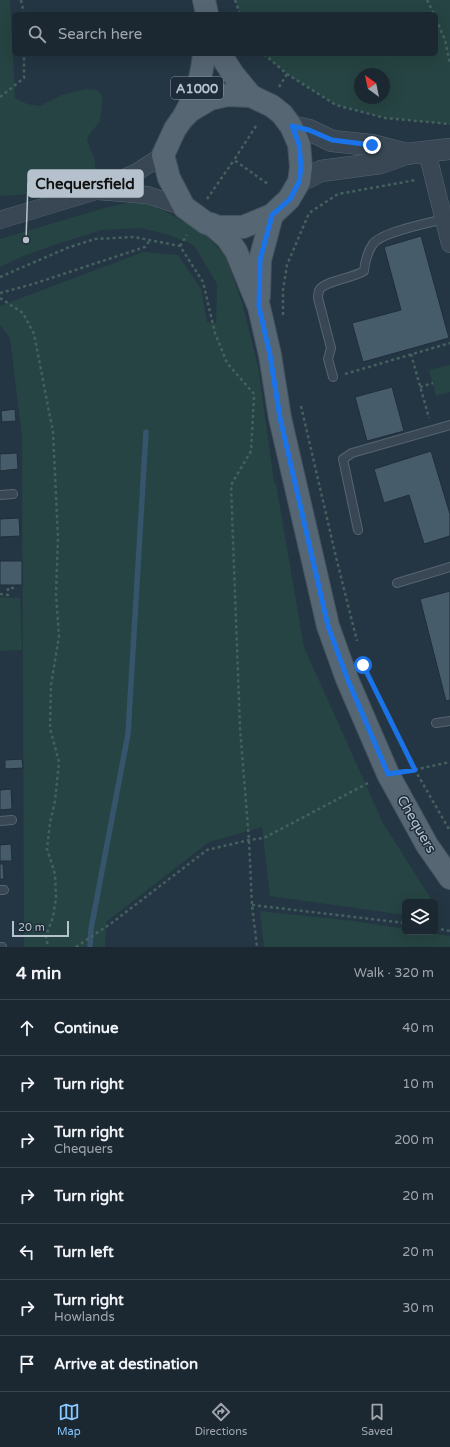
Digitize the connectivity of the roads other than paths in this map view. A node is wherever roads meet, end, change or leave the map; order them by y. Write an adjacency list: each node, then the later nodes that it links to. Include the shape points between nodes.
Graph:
1 (204, 0): 2 (main road)
2 (206, 12)
3 (204, 56): 6 (main road, A1000, via 195,96)
4 (221, 56): 5 (main road, A1000)
5 (251, 96): 6 (main road, via 227,94 210,99); 7 (main road, via 272,106)
6 (182, 119): 11 (main road)
7 (292, 126): 10 (street, via 332,140 372,145); 12 (main road, via 299,144)
8 (450, 149): 9 (street)
9 (427, 152): 10 (street); 17 (street)
10 (406, 154): 12 (street, via 381,163 321,171)
11 (163, 155): 13 (street, via 137,172); 14 (main road, via 169,178)
12 (299, 182): 15 (main road, via 290,199)
13 (96, 191): 14 (street, via 147,195); 16 (street)
14 (184, 207): 18 (main road)
15 (272, 215): 18 (main road, via 243,227 219,227); 20 (main road, Chequers, via 260,260)
16 (1, 219)
17 (444, 219): 19 (street); 21 (lane, via 390,234 374,243 364,263 364,271 324,285 319,290 318,298 331,348 328,359)
18 (211, 224): 20 (main road, Chequers, via 227,238 236,251)
19 (450, 244)
20 (259, 307): 32 (main road, Chequers, via 280,418 328,626 388,774 427,845)
21 (333, 377)
22 (450, 425): 25 (lane, via 352,452 343,458)
23 (13, 494): 24 (lane)
24 (0, 496)
25 (358, 530)
26 (450, 567): 27 (lane)
27 (397, 583)
28 (450, 720): 29 (lane)
29 (436, 723)
30 (12, 820): 31 (lane)
31 (0, 821)
32 (450, 878)

